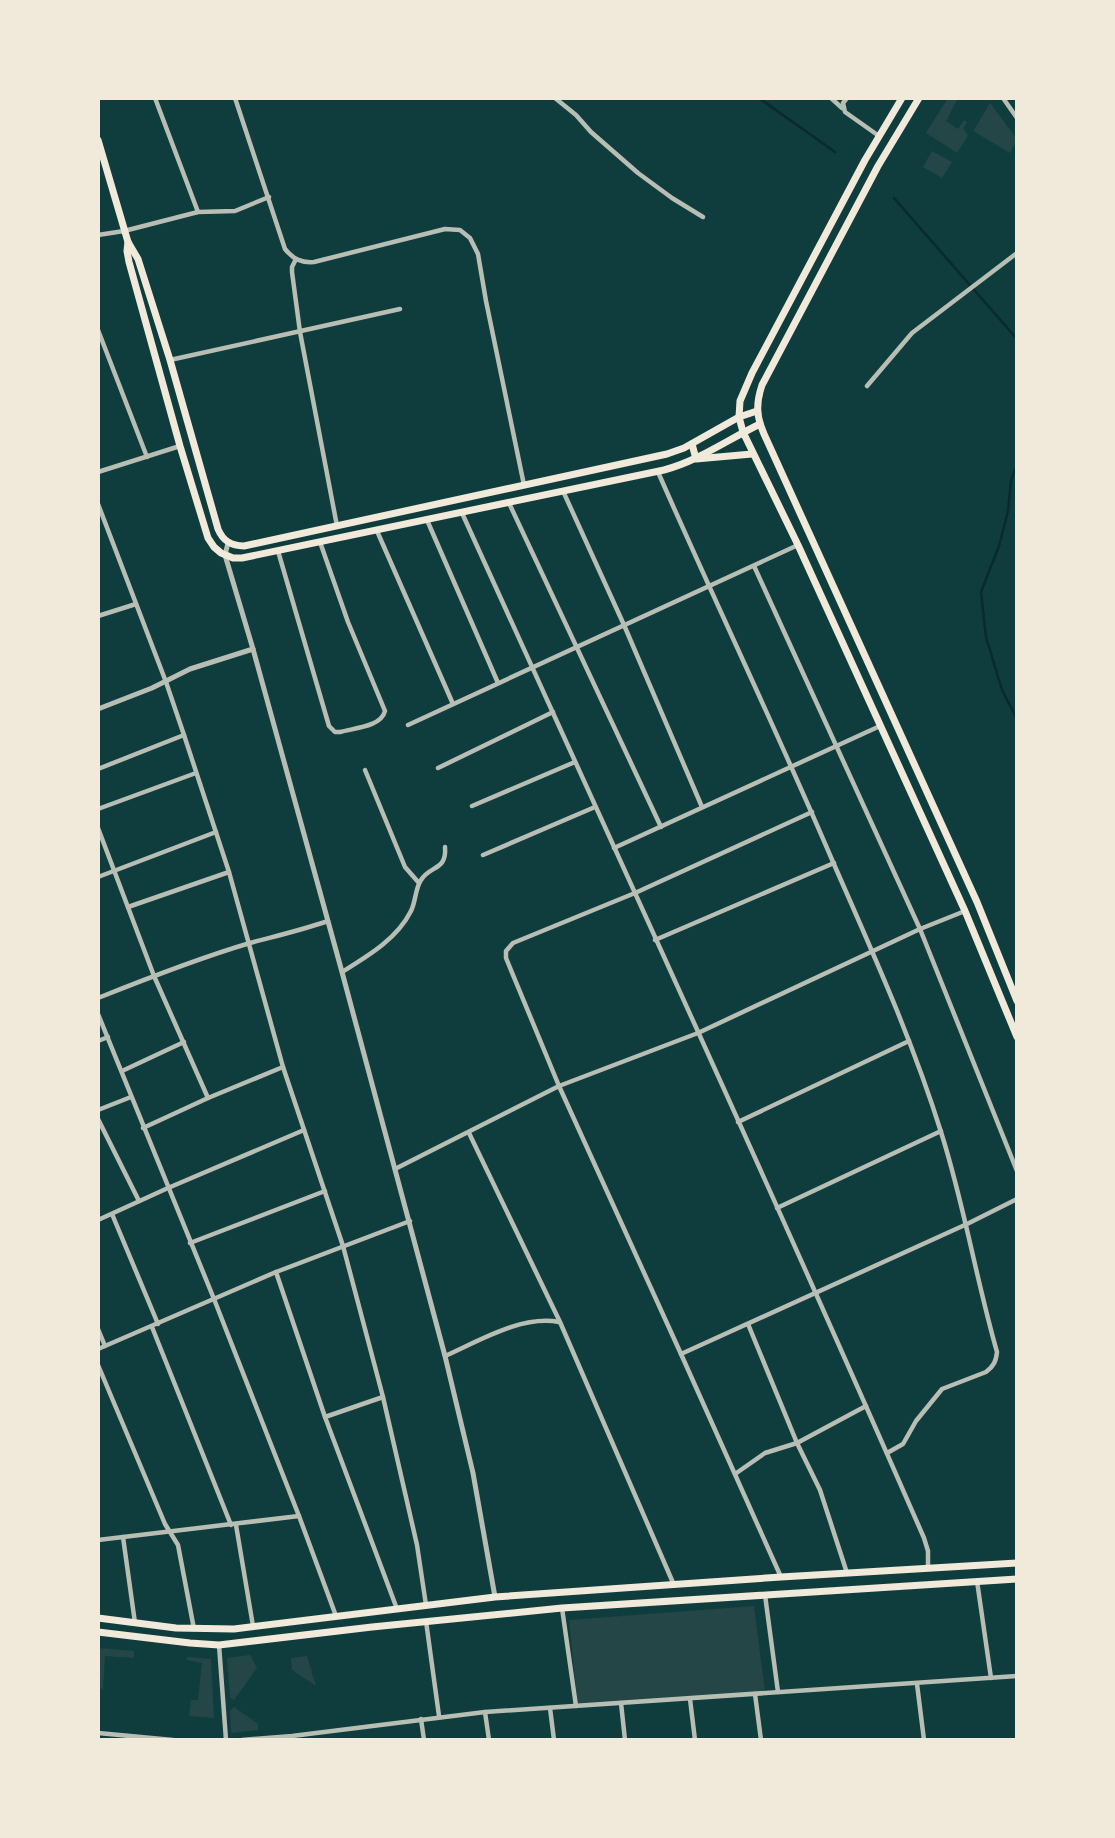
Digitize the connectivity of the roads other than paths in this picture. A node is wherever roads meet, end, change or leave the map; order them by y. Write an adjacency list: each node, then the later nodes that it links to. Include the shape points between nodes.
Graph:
1 (155, 98): 14 (street)
2 (235, 98): 13 (street)
3 (555, 98): 15 (street, via 638,173)
4 (831, 98): 9 (street)
5 (847, 98): 9 (street)
6 (902, 98): 11 (main road)
7 (919, 98): 26 (main road, via 762,385)
8 (1003, 98): 10 (street)
9 (843, 108): 11 (street)
10 (1017, 118)
11 (879, 136): 27 (main road, via 747,384)
12 (98, 139): 16 (main road)
13 (269, 197): 14 (street, via 235,211); 20 (street, via 285,249)
14 (198, 212): 16 (street)
15 (703, 217)
16 (124, 231): 17 (street); 18 (main road)
17 (98, 236)
18 (128, 242): 24 (main road, via 136,254); 31 (main road, via 128,262)
19 (1017, 253): 25 (street, via 912,333)
20 (296, 259): 23 (street, via 292,272); 37 (street, via 314,262 445,229 460,230 470,237 478,254)
21 (400, 309): 23 (street)
22 (98, 330): 33 (street)
23 (300, 332): 24 (street); 43 (street)
24 (170, 360): 46 (main road, via 218,529)
25 (867, 386)
26 (757, 411): 27 (main road); 28 (main road)
27 (739, 417): 29 (main road); 30 (main road)
28 (760, 425): 29 (main road); 100 (main road, via 977,902)
29 (743, 432): 32 (main road); 34 (main road)
30 (692, 444): 34 (main road); 37 (main road, via 667,454)
31 (180, 446): 33 (street); 49 (main road, via 208,538)
32 (752, 454): 34 (main road); 47 (main road)
33 (147, 457): 35 (street)
34 (696, 459): 36 (main road)
35 (98, 472)
36 (658, 472): 38 (main road); 51 (street)
37 (525, 485): 43 (main road)
38 (563, 491): 39 (main road); 54 (street)
39 (509, 503): 41 (main road); 55 (street)
40 (98, 504): 52 (street)
41 (462, 513): 42 (main road); 57 (street)
42 (427, 520): 44 (main road); 59 (street)
43 (337, 526): 46 (main road, via 244,546)
44 (377, 531): 45 (main road); 60 (street)
45 (320, 542): 48 (main road); 48 (street, via 385,711 378,722 340,732 329,726)
46 (228, 543): 49 (street)
47 (798, 545): 50 (street); 64 (main road)
48 (278, 551): 49 (main road, via 242,558)
49 (225, 555): 56 (street)
50 (754, 566): 51 (street); 66 (street)
51 (708, 586): 54 (street); 68 (street)
52 (136, 604): 53 (street); 58 (street)
53 (98, 616)
54 (624, 625): 55 (street); 75 (street)
55 (577, 647): 57 (street); 78 (street)
56 (253, 649): 58 (street); 92 (street)
57 (532, 667): 59 (street); 62 (street)
58 (166, 681): 61 (street); 65 (street)
59 (498, 683): 60 (street)
60 (453, 705): 63 (street)
61 (98, 709)
62 (552, 712): 67 (street); 69 (street)
63 (408, 725)
64 (880, 725): 66 (street); 91 (main road)
65 (184, 735): 70 (street); 72 (street)
66 (837, 745): 68 (street); 93 (street)
67 (575, 762): 73 (street); 74 (street)
68 (791, 766): 75 (street); 77 (street)
69 (438, 768)
70 (98, 769)
71 (365, 770): 88 (street, via 405,867)
72 (196, 773): 76 (street); 80 (street)
73 (472, 806)
74 (595, 807): 82 (street); 83 (street)
75 (702, 807): 78 (street)
76 (98, 810)
77 (812, 812): 84 (street); 89 (street)
78 (661, 827): 82 (street)
79 (98, 828): 85 (street)
80 (216, 832): 85 (street); 86 (street)
81 (445, 847): 88 (street, via 441,864)
82 (614, 848): 89 (street)
83 (483, 855)
84 (834, 863): 94 (street); 96 (street)
85 (114, 871): 87 (street); 90 (street)
86 (229, 872): 90 (street); 95 (street)
87 (98, 877)
88 (419, 883): 97 (street, via 414,905 401,927)
89 (635, 893): 94 (street); 110 (street, via 513,943 506,951)
90 (128, 906): 98 (street)
91 (965, 911): 93 (street); 104 (main road)
92 (328, 920): 95 (street); 97 (street)
93 (920, 929): 96 (street); 121 (street)
94 (655, 940): 102 (street)
95 (249, 944): 98 (street); 108 (street)
96 (873, 951): 102 (street); 106 (street)
97 (342, 972): 120 (street)
98 (154, 976): 99 (street); 107 (street)
99 (98, 998)
100 (1017, 1001)
101 (98, 1014): 103 (street)
102 (698, 1033): 110 (street); 115 (street)
103 (108, 1037): 105 (street); 109 (street)
104 (1017, 1037)
105 (98, 1041)
106 (909, 1041): 115 (street); 118 (street)
107 (184, 1042): 109 (street); 112 (street)
108 (283, 1067): 112 (street); 117 (street)
109 (122, 1071): 111 (street)
110 (559, 1086): 119 (street); 142 (street)
111 (131, 1097): 113 (street); 116 (street)
112 (208, 1098): 116 (street)
113 (98, 1110)
114 (98, 1119): 125 (street)
115 (738, 1122): 126 (street)
116 (143, 1128): 122 (street)
117 (304, 1130): 122 (street); 123 (street)
118 (941, 1131): 126 (street); 130 (street)
119 (469, 1133): 120 (street); 136 (street)
120 (395, 1169): 129 (street)
121 (1017, 1171)
122 (168, 1188): 125 (street); 131 (street)
123 (325, 1191): 131 (street); 132 (street)
124 (1017, 1199): 130 (street)
125 (139, 1201): 127 (street)
126 (777, 1208): 134 (street)
127 (113, 1214): 128 (street); 138 (street)
128 (98, 1220)
129 (410, 1221): 132 (street); 143 (street)
130 (967, 1224): 134 (street); 149 (street, via 996,1360 986,1372 942,1389 903,1444)
131 (191, 1243): 135 (street)
132 (343, 1245): 133 (street); 145 (street)
133 (276, 1272): 135 (street); 147 (street)
134 (814, 1293): 137 (street); 146 (street)
135 (214, 1299): 138 (street); 151 (street)
136 (560, 1322): 143 (street, via 520,1324); 163 (street)
137 (747, 1324): 142 (street); 148 (street)
138 (155, 1326): 140 (street); 152 (street)
139 (98, 1329): 140 (street)
140 (106, 1346): 141 (street)
141 (98, 1349)
142 (681, 1354): 150 (street)
143 (445, 1356): 165 (street, via 473,1473)
144 (98, 1365): 153 (street)
145 (383, 1397): 147 (street); 166 (street)
146 (866, 1406): 148 (street); 149 (street)
147 (325, 1417): 168 (street)
148 (797, 1443): 150 (street, via 765,1453); 159 (street, via 820,1490)
149 (887, 1453): 158 (street, via 924,1538)
150 (735, 1474): 160 (street)
151 (299, 1516): 152 (street); 170 (street)
152 (233, 1525): 153 (street); 174 (street)
153 (170, 1532): 155 (street); 176 (street, via 178,1545)
154 (98, 1534): 156 (street)
155 (123, 1537): 156 (street); 173 (street)
156 (99, 1540)
157 (1017, 1563): 158 (main road)
158 (928, 1569): 159 (main road)
159 (847, 1574): 160 (main road)
160 (781, 1577): 163 (main road)
161 (1017, 1579): 162 (main road)
162 (977, 1581): 164 (main road); 180 (street)
163 (674, 1585): 165 (main road)
164 (765, 1595): 167 (main road); 182 (street)
165 (495, 1598): 166 (main road)
166 (426, 1605): 168 (main road)
167 (562, 1608): 172 (main road); 186 (street)
168 (397, 1609): 169 (main road)
169 (369, 1612): 170 (main road); 175 (main road)
170 (335, 1616): 174 (main road)
171 (98, 1618): 173 (main road)
172 (426, 1622): 175 (main road); 189 (street)
173 (135, 1623): 176 (main road)
174 (253, 1627): 176 (main road)
175 (372, 1627): 178 (main road)
176 (194, 1629)
177 (98, 1632): 178 (main road)
178 (219, 1644): 194 (street)
179 (1017, 1676): 180 (street)
180 (992, 1678): 181 (street)
181 (917, 1684): 182 (street); 202 (street)
182 (778, 1692): 183 (street)
183 (755, 1694): 184 (street); 201 (street)
184 (690, 1699): 185 (street); 200 (street)
185 (621, 1703): 186 (street); 199 (street)
186 (576, 1706): 187 (street)
187 (550, 1708): 188 (street); 198 (street)
188 (485, 1712): 189 (street); 197 (street)
189 (439, 1716): 190 (street)
190 (421, 1719): 192 (street); 196 (street)
191 (98, 1733): 193 (street)
192 (292, 1738): 195 (street)
193 (173, 1740)
194 (226, 1740)
195 (242, 1740)
196 (424, 1740)
197 (489, 1740)
198 (554, 1740)
199 (625, 1740)
200 (695, 1740)
201 (761, 1740)
202 (924, 1740)

